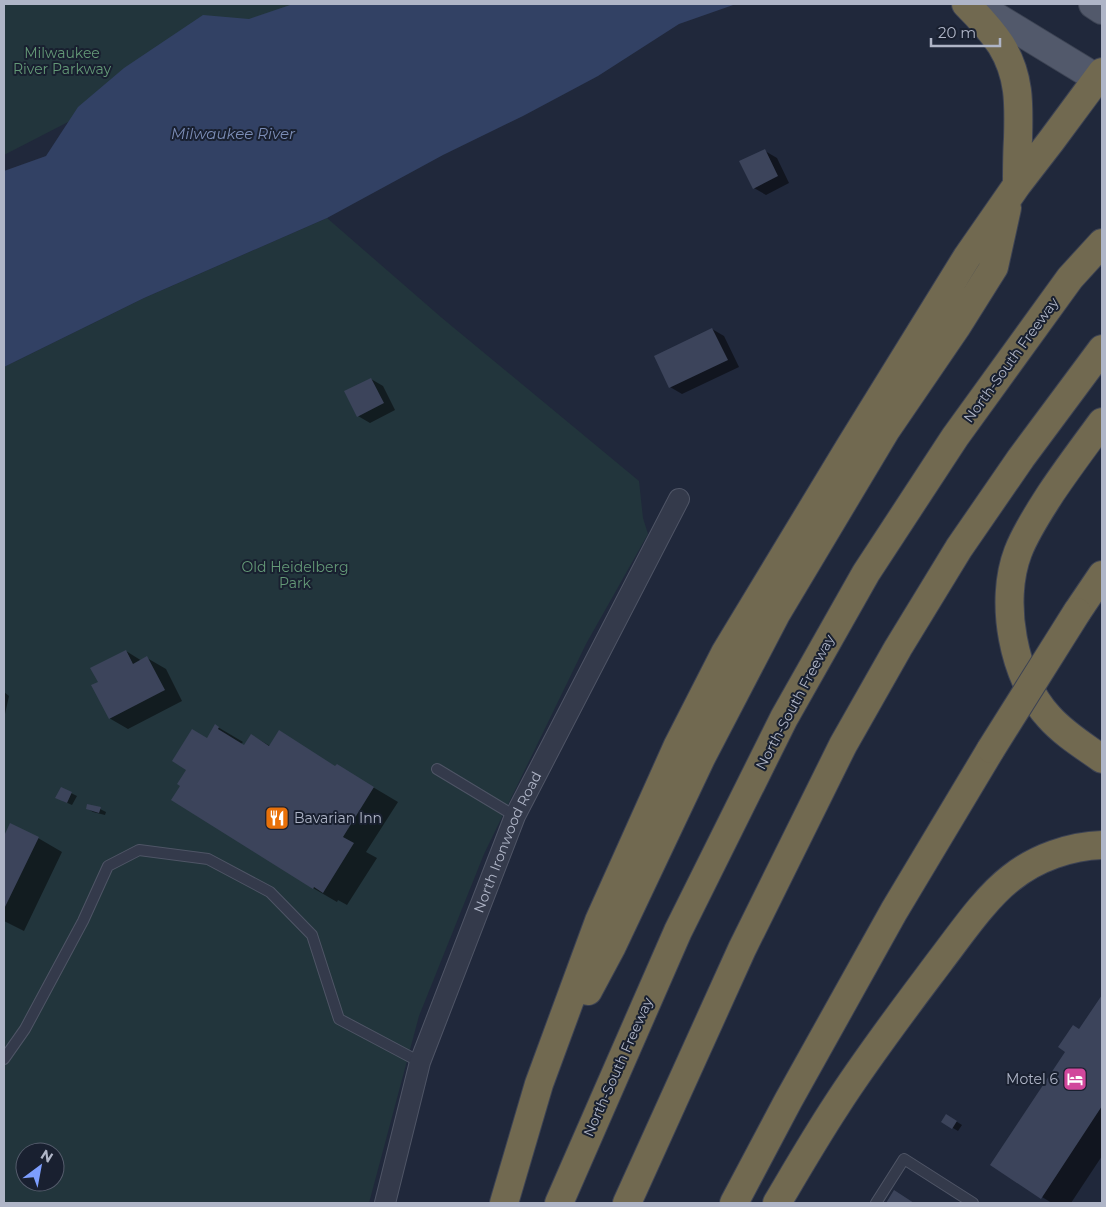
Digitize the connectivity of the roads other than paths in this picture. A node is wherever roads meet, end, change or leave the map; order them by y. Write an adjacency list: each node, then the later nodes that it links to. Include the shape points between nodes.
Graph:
1 (966, 4): 6 (highway, via 1001,45 1015,80 1019,110)
2 (975, 4): 5 (main road)
3 (1093, 4): 4 (main road)
4 (1102, 10)
5 (1100, 75): 6 (highway)
6 (1014, 189): 19 (highway, via 962,265 725,653 678,745 598,921 539,1084)
7 (1102, 243): 20 (highway, North-South Freeway, via 1070,278 961,429 861,582 784,718 678,931)
8 (1102, 349): 21 (highway, via 964,540 843,745 742,949)
9 (1102, 422): 12 (highway, via 1031,524 1014,564 1010,597 1016,650 1026,682 1037,702 1058,727)
10 (679, 499): 14 (street, North Ironwood Road)
11 (1102, 575): 22 (highway, bridge, via 991,749 894,911)
12 (1102, 759)
13 (437, 769): 14 (lane)
14 (515, 816): 17 (street, North Ironwood Road)
15 (1102, 845): 23 (highway, via 1076,848 1038,861 994,893 858,1074)
16 (4, 1060): 17 (lane, via 25,1029 83,921 108,866 139,850 208,859 270,892 312,935 338,1019)
17 (420, 1062): 18 (street, North Ironwood Road)
18 (385, 1203)
19 (504, 1203)
20 (559, 1203)
21 (627, 1203)
22 (734, 1203)
23 (777, 1203)
24 (876, 1203): 25 (lane, via 904,1159)
25 (973, 1203)

